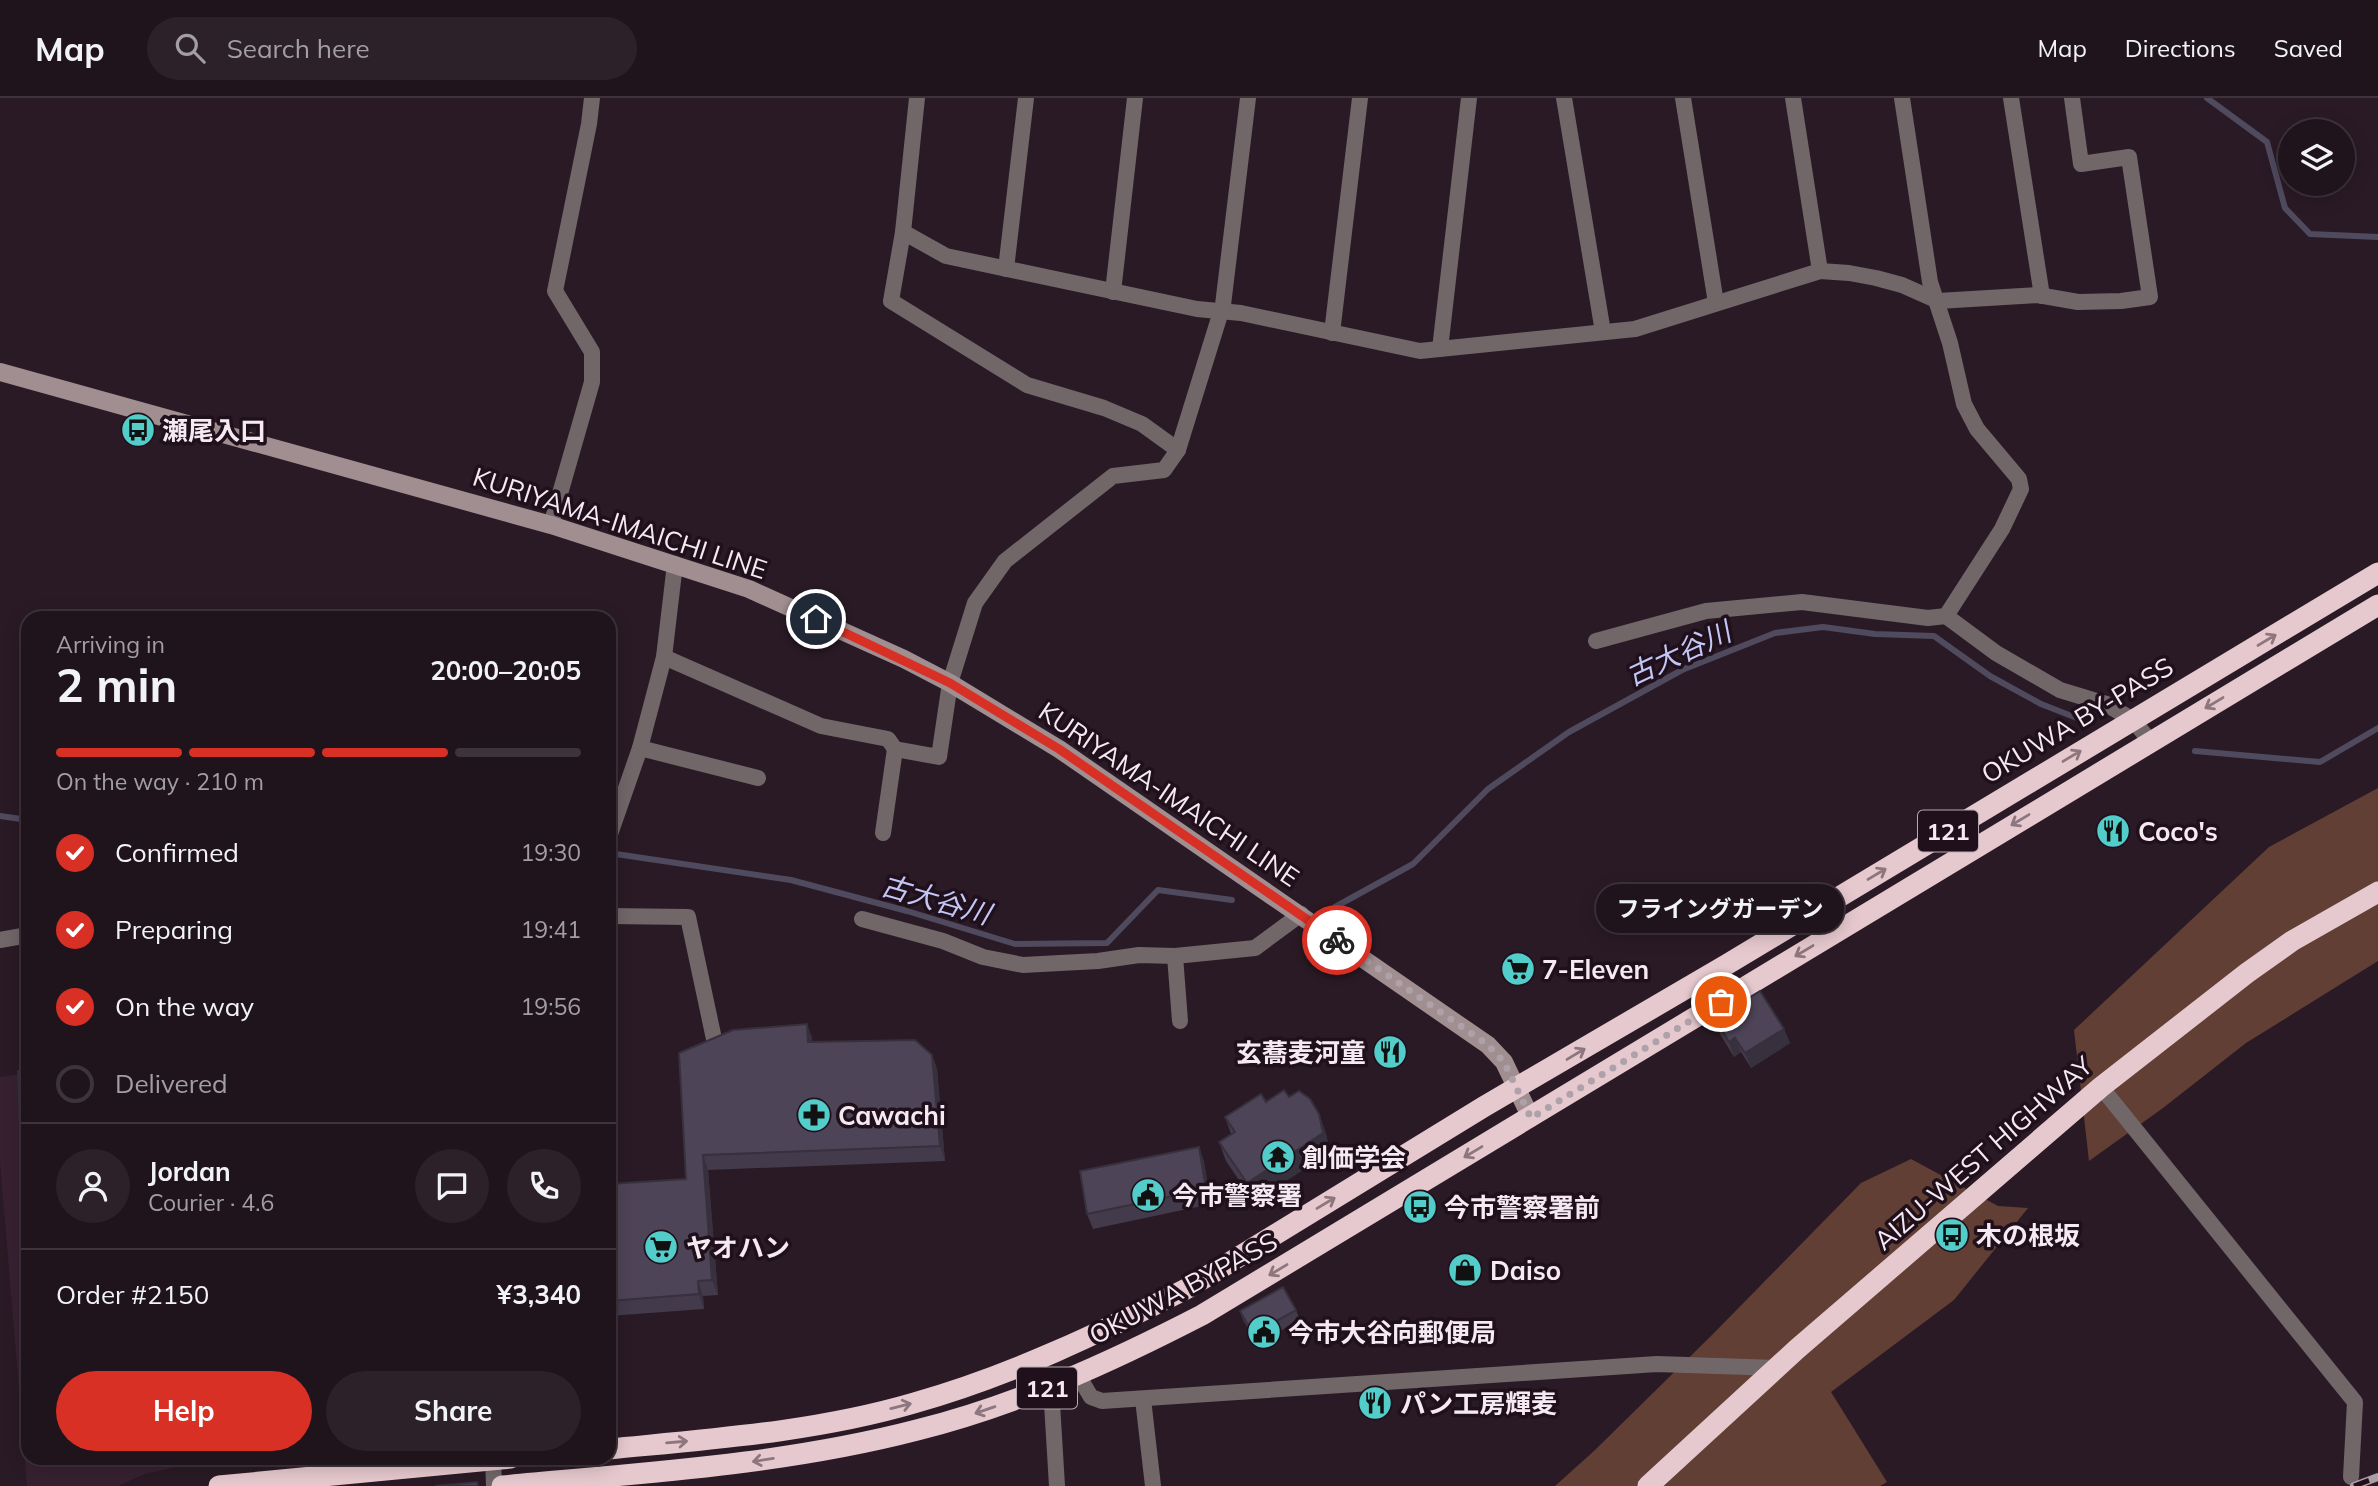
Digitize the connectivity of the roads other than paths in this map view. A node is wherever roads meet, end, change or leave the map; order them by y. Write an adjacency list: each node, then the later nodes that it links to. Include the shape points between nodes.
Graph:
1 (592, 98): 27 (street, via 555,291 592,352 593,382)
2 (917, 98): 14 (street)
3 (1026, 98): 15 (street)
4 (1135, 98): 17 (street)
5 (1248, 98): 21 (street)
6 (1360, 98): 23 (street)
7 (1469, 98): 24 (street)
8 (1564, 98): 22 (street)
9 (1683, 98): 20 (street)
10 (1793, 98): 16 (street)
11 (1902, 98): 19 (street)
12 (2011, 98): 18 (street)
13 (2072, 98): 18 (street, via 2081,164 2129,157 2150,297 2078,302)
14 (903, 233): 15 (street, via 946,256); 26 (street, via 891,301 1027,385 1142,424)
15 (1006, 269): 17 (street)
16 (1820, 271): 19 (street, via 1876,278); 20 (street)
17 (1112, 292): 21 (street)
18 (2042, 296): 19 (street)
19 (1936, 299): 31 (street, via 1964,404 1977,429 2019,479 2021,489 2002,529)
20 (1716, 303): 22 (street, via 1635,329)
21 (1221, 311): 23 (street); 26 (street)
22 (1603, 332): 24 (street)
23 (1332, 333): 24 (street, via 1420,351)
24 (1440, 349)
25 (0, 372): 27 (main road, KURIYAMA-IMAICHI LINE)
26 (1178, 450): 34 (street, via 1164,470 1113,476 1005,561 975,603)
27 (551, 525): 28 (main road, KURIYAMA-IMAICHI LINE)
28 (675, 564): 33 (street); 34 (main road, KURIYAMA-IMAICHI LINE, via 749,589)
29 (2378, 573): 35 (highway, OKUWA BY-PASS / 121, one-way to 29)
30 (2378, 605): 36 (highway, 121, one-way to 36)
31 (1946, 616): 32 (street, via 1928,618 1802,602 1706,611); 35 (street, via 1996,653 2060,690 2106,704)
32 (1596, 641)
33 (664, 657): 37 (street); 38 (street, via 821,726 888,739)
34 (950, 683): 38 (street, via 939,757); 43 (main road, KURIYAMA-IMAICHI LINE, via 1059,749)
35 (2133, 720): 36 (street); 51 (highway, OKUWA BY-PASS / 121, one-way to 35)
36 (2150, 741): 53 (highway, 121, one-way to 53)
37 (640, 748): 39 (street); 40 (street)
38 (895, 750): 41 (street)
39 (758, 778)
40 (616, 817)
41 (883, 833)
42 (2378, 892): 52 (highway, AIZU-WEST HIGHWAY, via 2246,972)
43 (1301, 914): 48 (street, via 1255,948); 51 (main road, KURIYAMA-IMAICHI LINE, via 1488,1045 1504,1062)
44 (616, 916): 50 (street, via 688,917)
45 (862, 919): 48 (street, via 1023,965)
46 (21, 936): 47 (street)
47 (0, 940)
48 (1175, 956): 49 (street)
49 (1180, 1021)
50 (714, 1039)
51 (1517, 1087): 53 (main road, KURIYAMA-IMAICHI LINE); 54 (highway, OKUWA BYPASS / 121, one-way to 51)
52 (2101, 1087): 56 (highway, AIZU-WEST HIGHWAY); 63 (street, via 2355,1402)
53 (1531, 1118): 55 (highway, OKUWA BYPASS / 121, one-way to 55)
54 (1145, 1310): 55 (highway); 60 (highway, OKUWA BYPASS / 121, one-way to 54, via 752,1435 913,1404 1040,1359)
55 (1160, 1337): 57 (highway, OKUWA BYPASS / 121)
56 (1778, 1368): 59 (street, via 1657,1364); 69 (highway, AIZU-WEST HIGHWAY)
57 (1077, 1375): 58 (highway, OKUWA BYPASS / 121); 59 (street, via 1091,1397 1102,1401)
58 (1051, 1387): 66 (highway, OKUWA BYPASS / 121, one-way to 66, via 963,1418 854,1445 753,1462); 67 (street)
59 (1143, 1399): 68 (street)
60 (616, 1448)
61 (429, 1465): 64 (highway)
62 (498, 1465): 65 (street)
63 (2351, 1477)
64 (219, 1486)
65 (494, 1486)
66 (502, 1486)
67 (1057, 1486)
68 (1153, 1486)
69 (1648, 1486)

